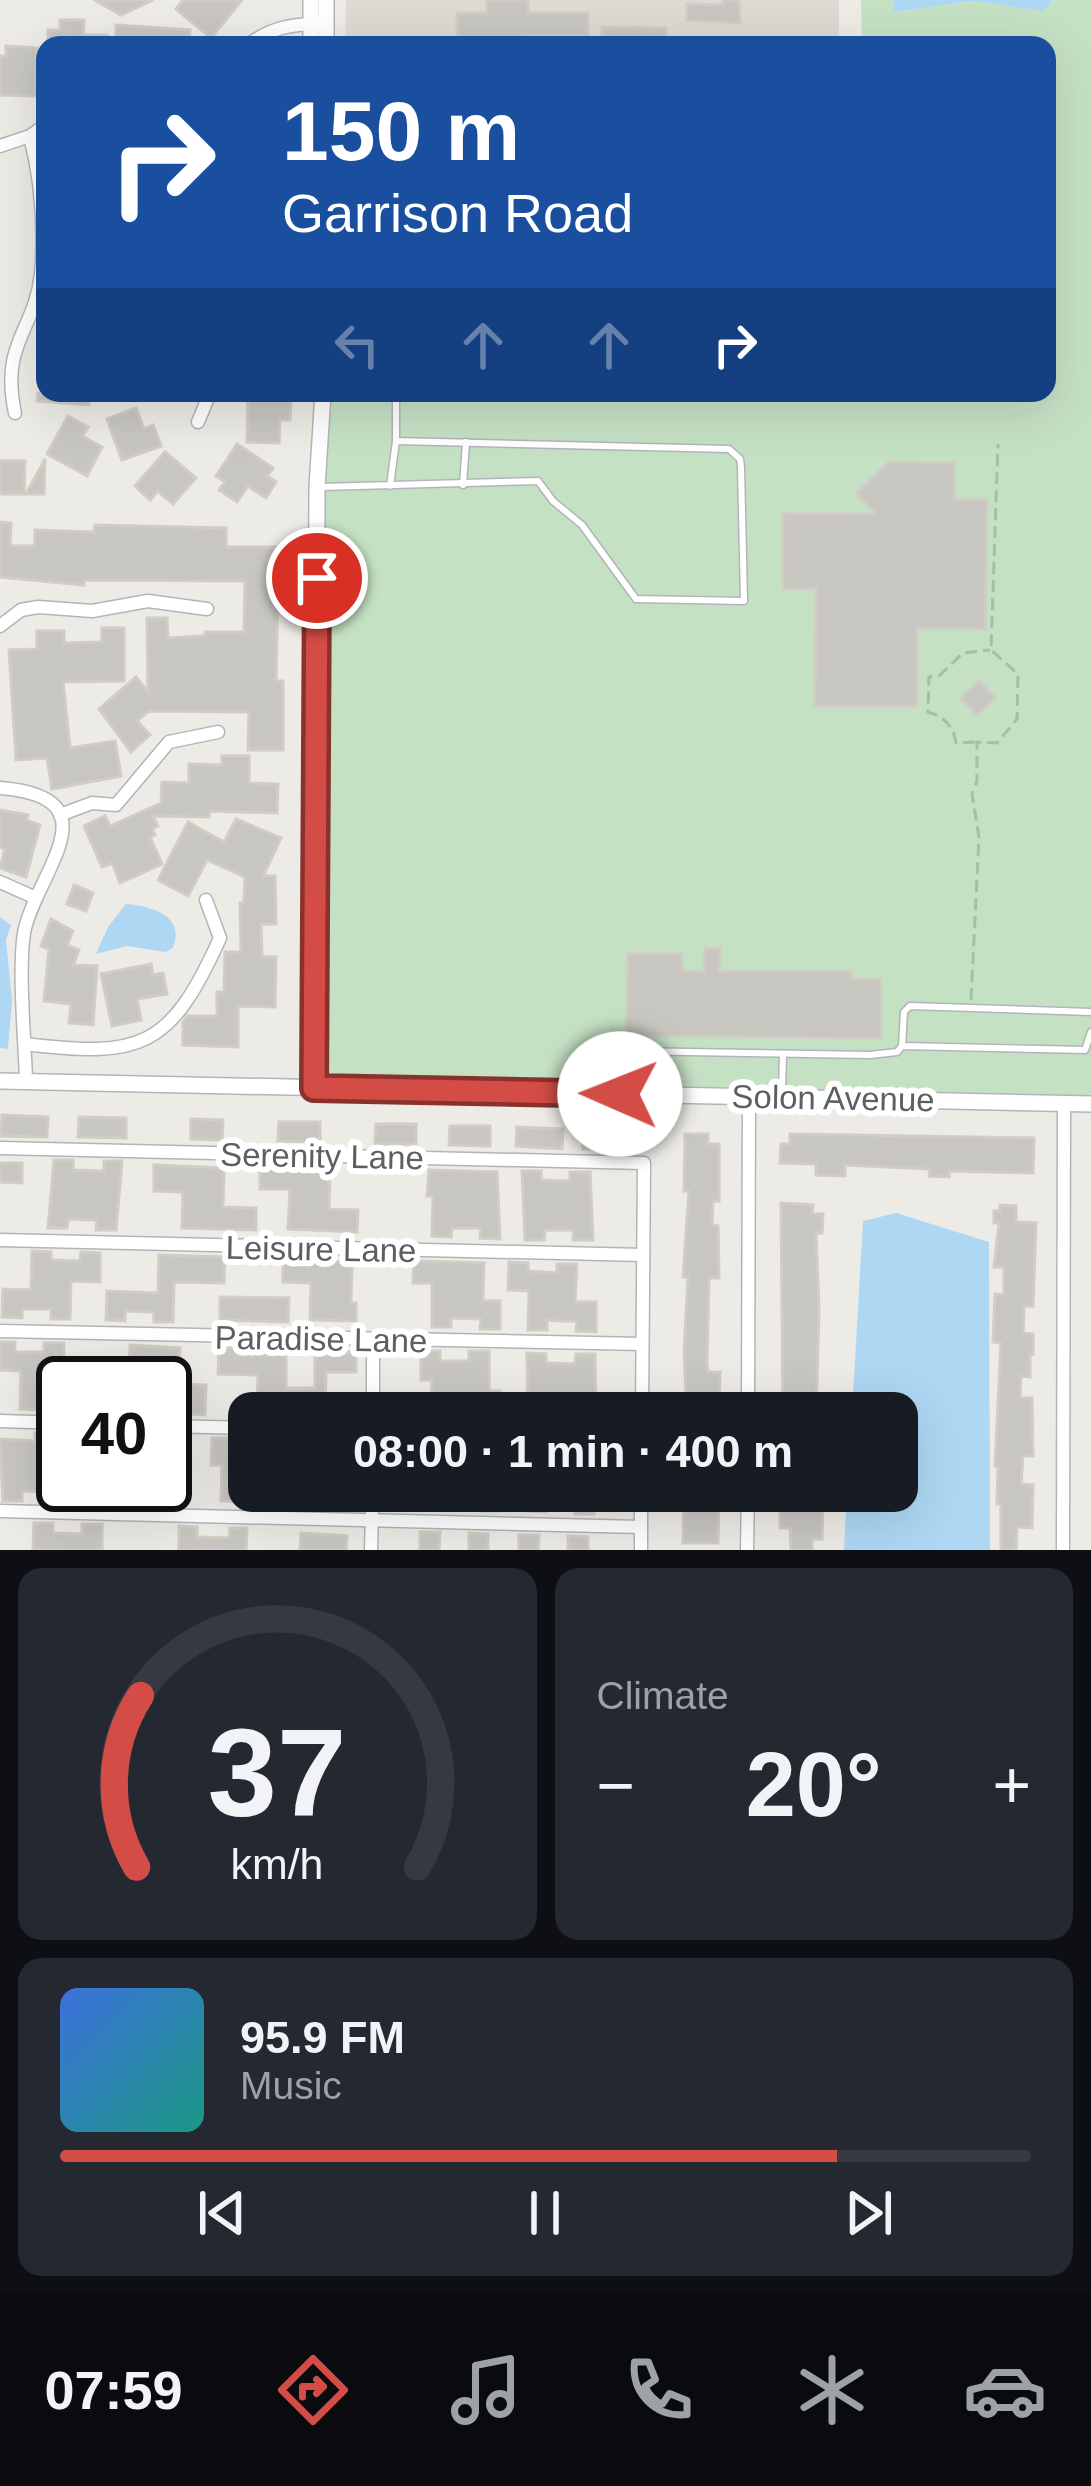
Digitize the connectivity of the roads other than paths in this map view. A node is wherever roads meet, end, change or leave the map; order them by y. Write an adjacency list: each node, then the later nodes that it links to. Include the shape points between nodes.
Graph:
1 (311, 0): 3 (street)
2 (326, 0): 3 (street)
3 (318, 24): 4 (street); 5 (street); 6 (street)
4 (262, 36)
5 (314, 36)
6 (323, 36)
7 (36, 132): 8 (street)
8 (30, 136): 9 (street); 10 (street)
9 (0, 146)
10 (36, 164)
11 (36, 293): 16 (street, via 4,370)
12 (206, 402): 17 (street)
13 (313, 402): 22 (street)
14 (322, 402): 22 (street)
15 (396, 402): 18 (lane)
16 (15, 413)
17 (198, 422)
18 (396, 441): 19 (lane); 21 (lane)
19 (466, 442): 20 (lane); 20 (lane, via 729,449 741,467 744,601 636,599 582,524 538,481)
20 (463, 485): 21 (lane)
21 (389, 486): 22 (lane)
22 (317, 487): 38 (street)
23 (207, 609): 24 (street, via 148,601 92,611 38,607)
24 (0, 626)
25 (218, 732): 27 (street, via 169,742 116,805 92,803)
26 (0, 788): 27 (street, via 35,790)
27 (59, 815): 29 (street, via 62,849)
28 (0, 882): 29 (street)
29 (36, 898): 33 (street, via 24,934)
30 (206, 900): 33 (street, via 220,938 156,1036 88,1051)
31 (1091, 1012): 34 (lane, via 908,1007)
32 (1091, 1032): 34 (lane, via 1085,1050)
33 (25, 1043): 37 (street)
34 (902, 1046): 35 (lane, via 870,1055)
35 (782, 1054): 39 (lane, via 623,1052 615,1070); 41 (lane)
36 (0, 1081): 37 (street, Solon Avenue)
37 (26, 1082): 38 (street, Solon Avenue)
38 (314, 1088): 39 (street, Solon Avenue)
39 (620, 1094): 40 (street, Solon Avenue)
40 (748, 1096): 41 (street, Solon Avenue); 52 (street)
41 (782, 1097): 42 (street, Solon Avenue)
42 (1064, 1103): 43 (street, Solon Avenue); 65 (street)
43 (1091, 1104)
44 (0, 1148): 46 (street, Serenity Lane, via 644,1163)
45 (0, 1240): 46 (street, Leisure Lane)
46 (643, 1256): 49 (street)
47 (0, 1330): 48 (street, Paradise Lane)
48 (374, 1341): 49 (street, Paradise Lane); 50 (street)
49 (642, 1344): 51 (street)
50 (373, 1392)
51 (642, 1392)
52 (748, 1392)
53 (0, 1421): 54 (street)
54 (36, 1422)
55 (192, 1427): 56 (street)
56 (228, 1428)
57 (0, 1511): 60 (street)
58 (641, 1512): 61 (street)
59 (748, 1512): 64 (street)
60 (372, 1515): 61 (street); 62 (street)
61 (641, 1527): 63 (street)
62 (371, 1550)
63 (640, 1550)
64 (747, 1550)
65 (1063, 1550)

